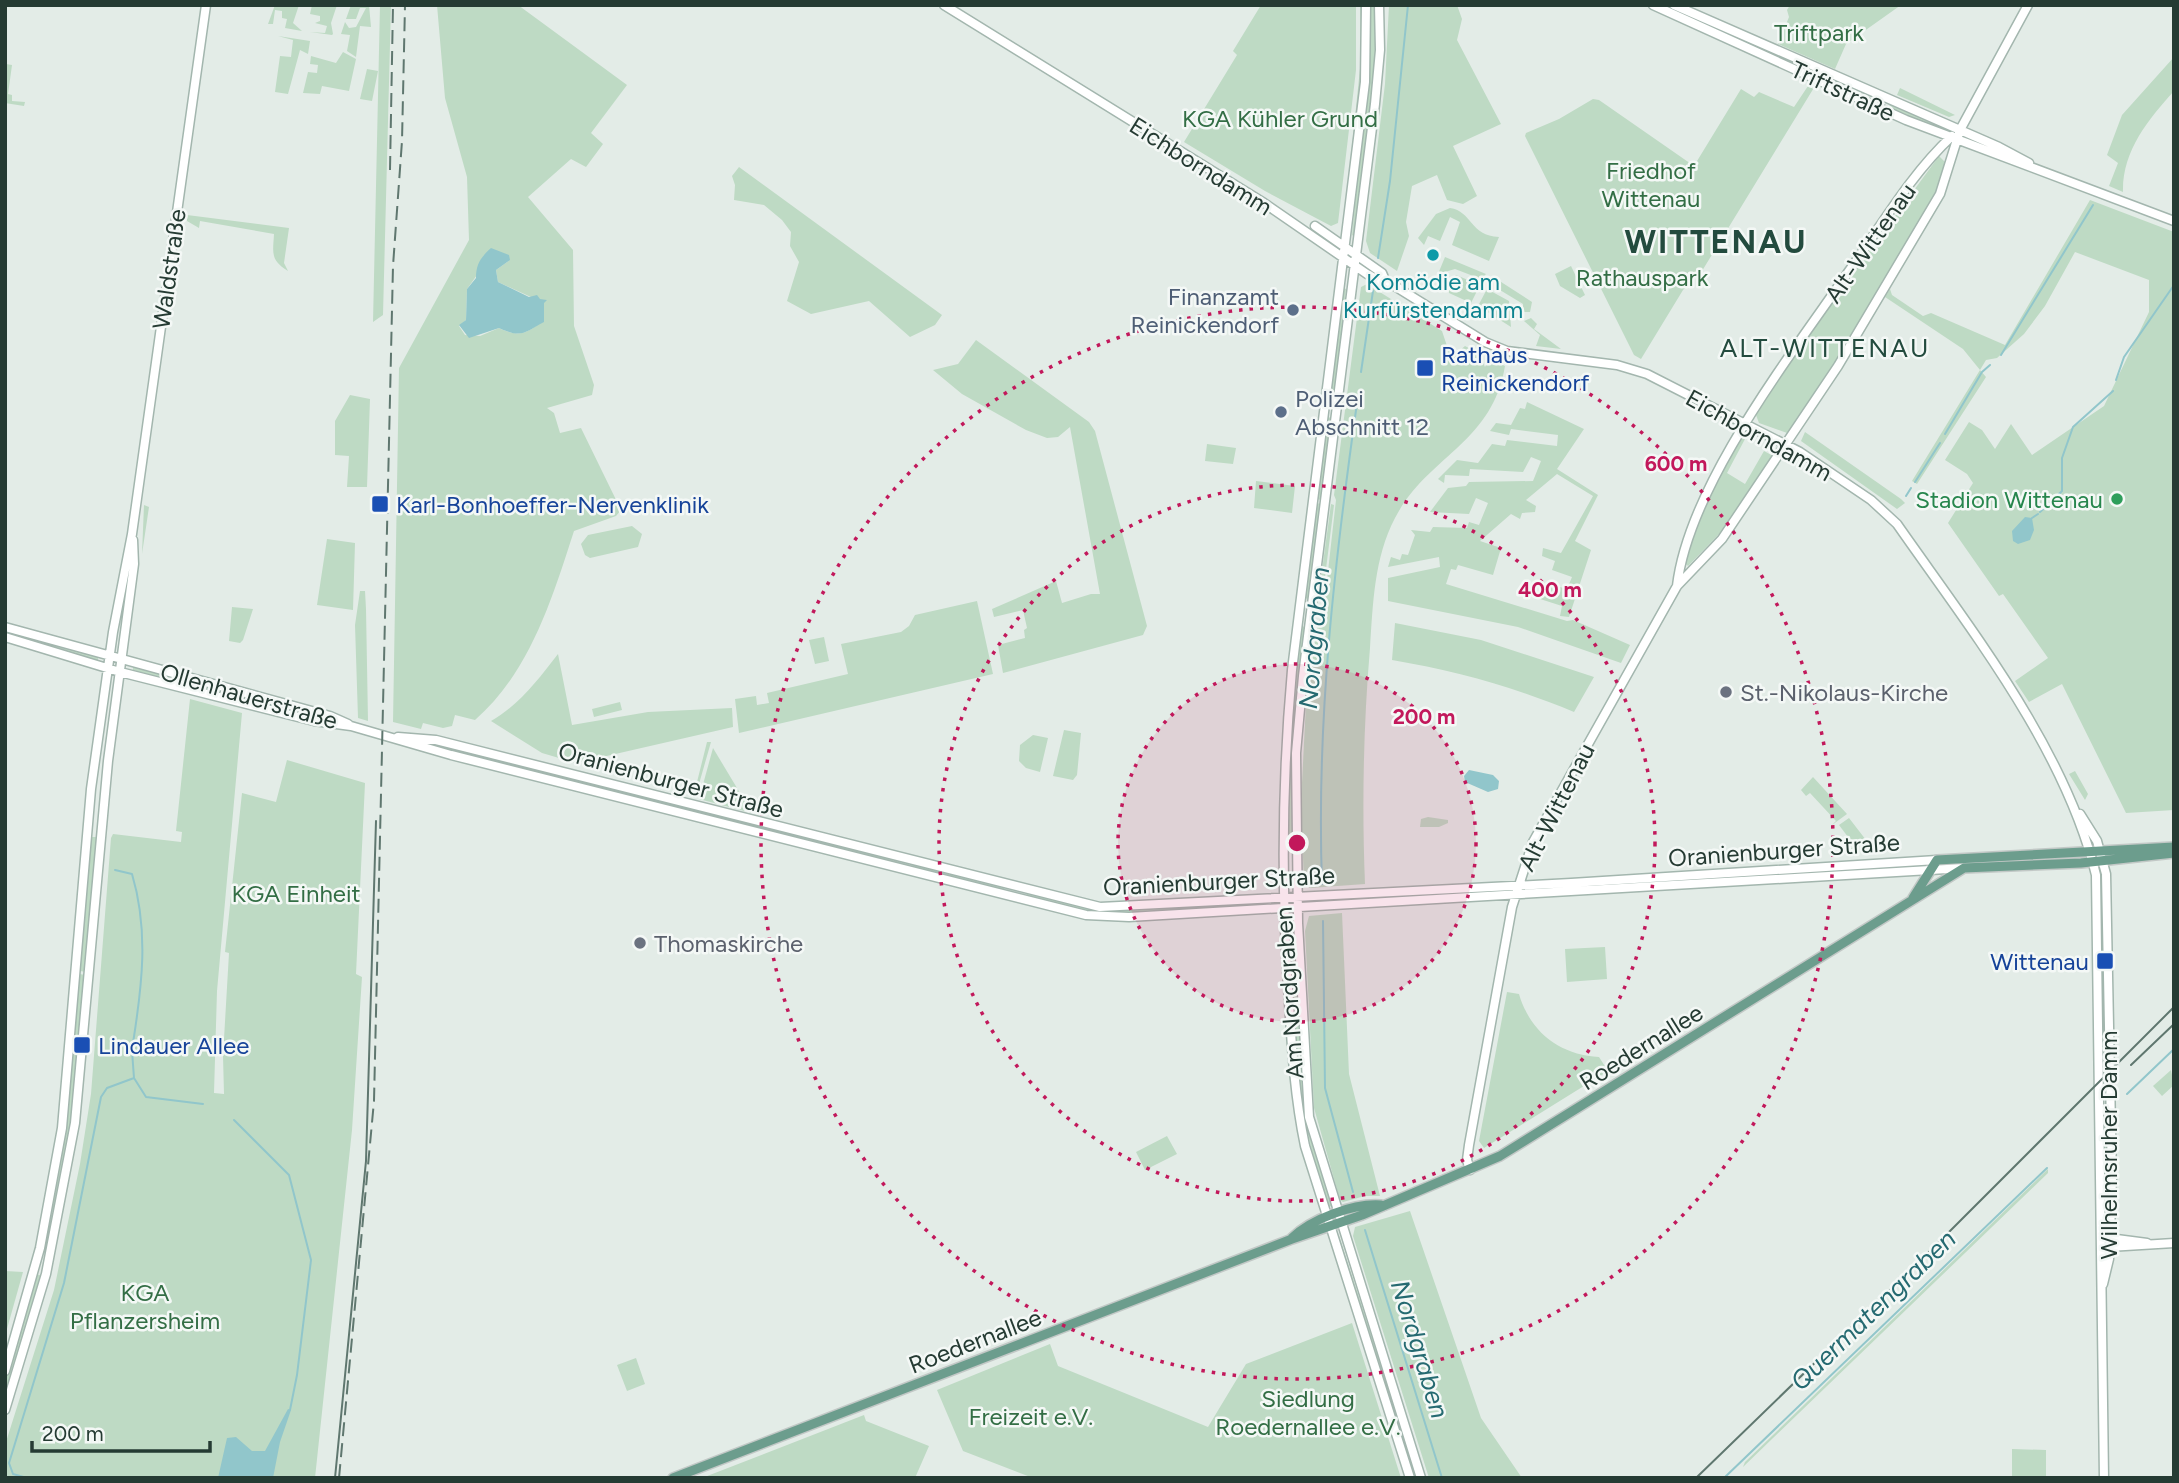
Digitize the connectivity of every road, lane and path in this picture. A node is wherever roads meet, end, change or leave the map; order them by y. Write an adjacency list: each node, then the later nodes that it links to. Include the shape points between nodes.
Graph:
1 (206, 5): 29 (main road, Waldstraße)
2 (944, 5): 20 (main road, Eichborndamm)
3 (1366, 5): 18 (main road, Am Nordgraben, via 1365,74)
4 (1379, 5): 19 (main road, Am Nordgraben, via 1378,77)
5 (1653, 5): 8 (main road, Triftstraße, via 1691,25)
6 (1674, 5): 8 (main road, Triftstraße)
7 (2028, 5): 11 (main road, Alt-Wittenau)
8 (1837, 81): 9 (main road, Triftstraße); 10 (main road, Triftstraße)
9 (1887, 98): 10 (main road); 11 (main road, Triftstraße)
10 (1882, 109): 12 (main road, Triftstraße)
11 (1960, 130): 12 (main road, Alt-Wittenau); 15 (main road, Triftstraße)
12 (1953, 139): 13 (main road, Alt-Wittenau); 14 (main road, Alt-Wittenau); 15 (main road, Triftstraße)
13 (1936, 151): 14 (main road); 27 (main road, Alt-Wittenau)
14 (1950, 160): 28 (main road, Alt-Wittenau, via 1940,194)
15 (2046, 173): 16 (main road)
16 (2174, 221)
17 (1315, 226): 18 (main road, Eichborndamm)
18 (1345, 246): 19 (main road, Eichborndamm); 20 (main road, Am Nordgraben)
19 (1356, 254): 21 (main road, Am Nordgraben); 22 (main road, Eichborndamm, via 1382,273)
20 (1343, 256): 21 (main road, Eichborndamm); 23 (main road, Am Nordgraben)
21 (1355, 265): 22 (main road, Eichborndamm); 24 (main road, Am Nordgraben)
22 (1385, 281): 27 (main road, Eichborndamm, via 1497,347 1523,355 1637,370)
23 (1339, 284): 24 (main road); 25 (main road, Am Nordgraben)
24 (1352, 286): 26 (main road, Am Nordgraben)
25 (1324, 410): 26 (main road); 52 (main road, Am Nordgraben, via 1289,703)
26 (1336, 411): 50 (main road, Am Nordgraben, via 1299,713)
27 (1745, 426): 28 (main road, Eichborndamm); 30 (main road, Alt-Wittenau, via 1691,524)
28 (1787, 445): 30 (main road, Alt-Wittenau, via 1722,539); 43 (main road, Eichborndamm, via 1871,500 1897,524 2012,690 2072,803 2092,831)
29 (132, 534): 34 (main road, Waldstraße); 35 (main road, Waldstraße, via 134,564)
30 (1677, 586): 49 (main road, Alt-Wittenau, via 1533,842)
31 (5, 627): 33 (main road, Ollenhauerstraße)
32 (5, 637): 33 (main road, Ollenhauerstraße)
33 (21, 637): 34 (main road, Ollenhauerstraße); 36 (main road, Ollenhauerstraße)
34 (109, 657): 35 (main road, Ollenhauerstraße); 36 (main road)
35 (122, 660): 37 (main road); 38 (main road, Ollenhauerstraße)
36 (108, 668): 37 (main road, Ollenhauerstraße); 61 (main road, via 91,789 61,1137 37,1259)
37 (120, 672): 38 (main road, Ollenhauerstraße); 62 (main road, via 69,1160 46,1274)
38 (224, 693): 39 (main road, Ollenhauerstraße, via 335,718)
39 (351, 726): 52 (main road, Oranienburger Straße, via 396,738 436,740 1081,904 1123,908)
40 (2174, 847): 42 (main road, Oranienburger Straße)
41 (2174, 853): 42 (main road, Oranienburger Straße)
42 (2123, 854): 43 (main road, Oranienburger Straße)
43 (2096, 856): 45 (main road, Oranienburger Straße); 54 (main road, Wilhelmsruher Damm)
44 (1937, 860): 45 (main road, Oranienburger Straße); 47 (main road, Oranienburger Straße); 48 (main road, Oranienburger Straße)
45 (2022, 860): 46 (main road, Oranienburger Straße)
46 (1964, 868): 47 (main road, Oranienburger Straße); 51 (main road, Roedernallee)
47 (1929, 870): 48 (main road, Oranienburger Straße); 51 (main road, Roedernallee)
48 (1572, 887): 49 (main road, Oranienburger Straße)
49 (1517, 890): 50 (main road, Oranienburger Straße); 53 (main road, Oranienburger Straße); 55 (main road, Alt-Wittenau, via 1470,1138)
50 (1297, 897): 52 (main road, Oranienburger Straße); 53 (main road, Am Nordgraben)
51 (1911, 901): 55 (main road, Roedernallee, via 1528,1140)
52 (1283, 903): 53 (main road, Oranienburger Straße); 57 (main road, Am Nordgraben, via 1296,1095 1305,1146)
53 (1297, 907): 56 (main road, Am Nordgraben, via 1308,1105)
54 (2104, 1007): 58 (main road, Wilhelmsruher Damm); 60 (main road, Wilhelmsruher Damm)
55 (1470, 1170): 56 (main road, Roedernallee)
56 (1339, 1219): 57 (main road, Roedernallee); 65 (main road, Am Nordgraben)
57 (1328, 1223): 63 (main road, Roedernallee); 64 (main road, Am Nordgraben)
58 (2109, 1243): 59 (main road); 60 (main road, Wilhelmsruher Damm)
59 (2174, 1243)
60 (2103, 1283): 66 (main road, Wilhelmsruher Damm)
61 (5, 1371)
62 (5, 1410)
63 (673, 1478)
64 (1410, 1478)
65 (1422, 1478)
66 (2104, 1478)

